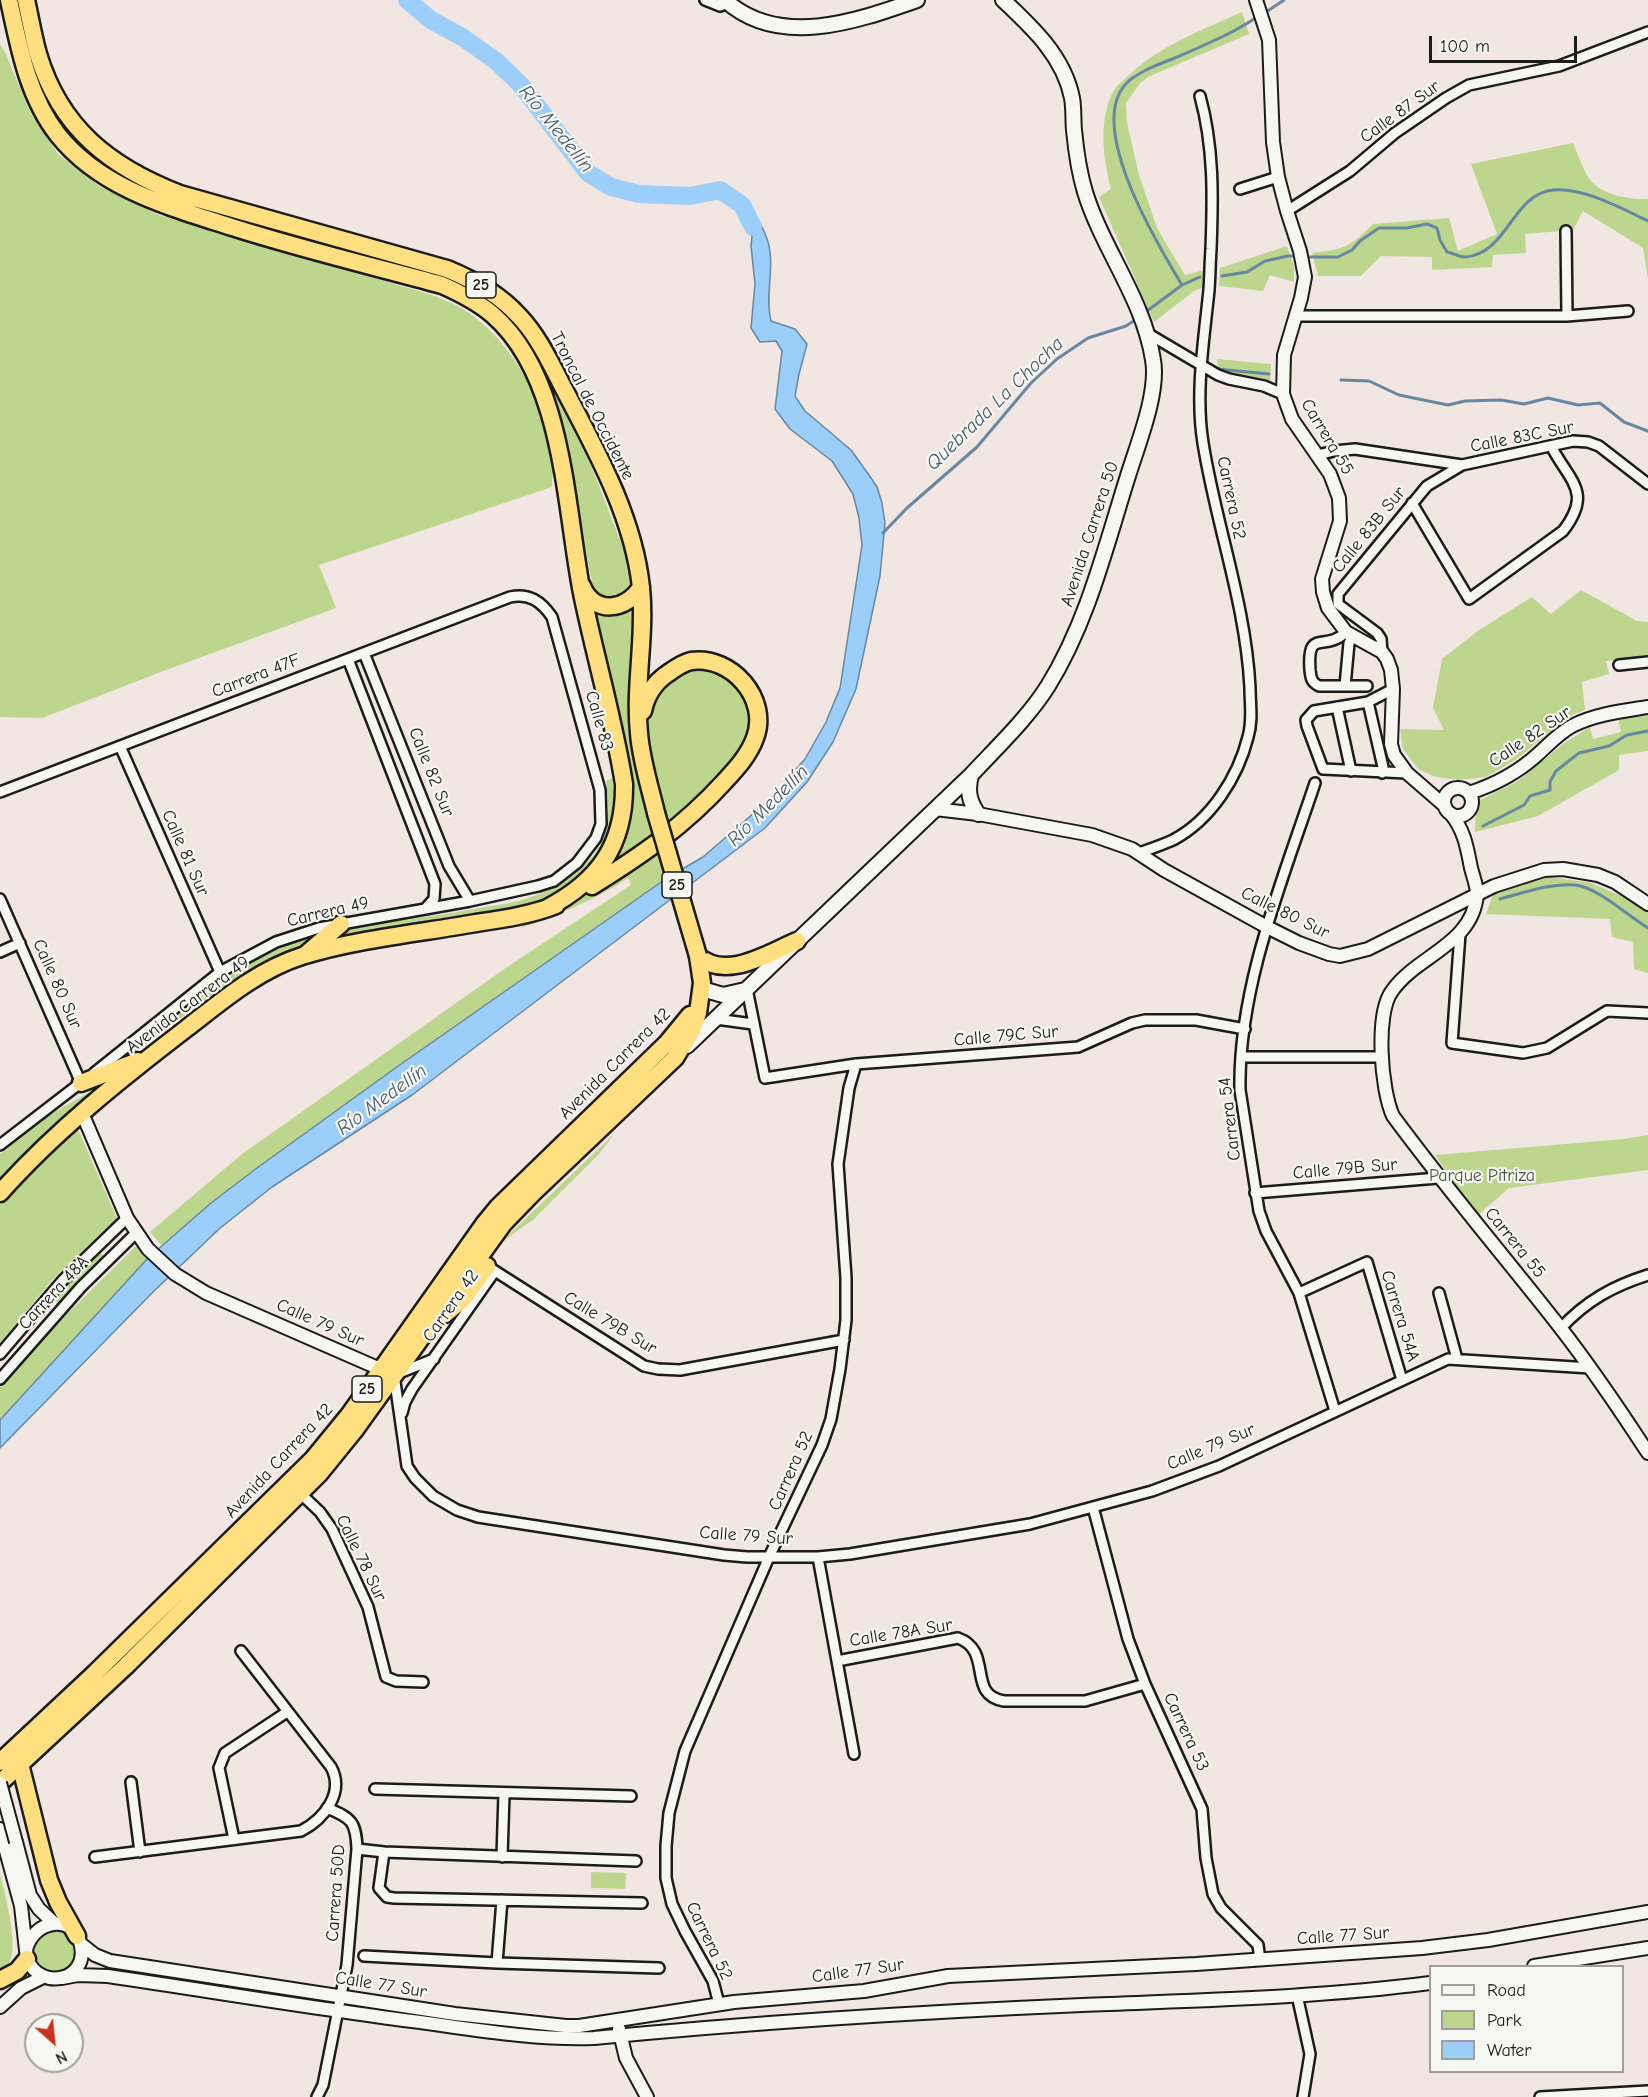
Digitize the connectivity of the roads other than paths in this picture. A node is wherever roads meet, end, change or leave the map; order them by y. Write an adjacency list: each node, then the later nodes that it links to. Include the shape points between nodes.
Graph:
1 (9, 0): 25 (highway, Troncal de Occidente / 25, via 29,81 48,119 72,149 106,176 154,202 442,285 493,315 529,362 552,422)
2 (26, 0): 26 (highway, Troncal de Occidente / 25, via 50,86 77,126 118,164 180,194 447,270 486,288 519,315 544,350 603,467 627,528)
3 (705, 0): 6 (street, via 720,6)
4 (917, 0): 6 (main road, via 844,22 800,28 760,22)
5 (1003, 0): 17 (main road, Avenida Carrera 50, via 1050,48 1064,73 1072,100 1077,156 1086,196)
6 (726, 1)
7 (1257, 2): 10 (street, Carrera 55, via 1270,54)
8 (1648, 32): 12 (street, Calle 87 Sur, via 1558,66 1469,85)
9 (1200, 96): 18 (street, Carrera 52, via 1207,124 1213,196)
10 (1278, 177): 11 (street); 12 (street, Carrera 55)
11 (1240, 189)
12 (1287, 211): 15 (street, Carrera 55, via 1304,267 1304,287)
13 (1566, 231): 16 (street)
14 (1628, 311): 16 (street)
15 (1295, 316): 16 (street); 19 (street, Carrera 55, via 1284,355)
16 (1567, 316)
17 (1146, 329): 18 (street); 45 (main road, Avenida Carrera 50, via 1154,362 1153,386 1141,435 1080,621 1064,658 1039,699)
18 (1200, 366): 19 (street, via 1229,380); 56 (street, Carrera 52, via 1203,443 1246,640 1251,723 1236,774 1217,801 1188,830)
19 (1283, 394): 21 (street, Carrera 55, via 1292,419)
20 (1551, 446): 22 (street, Calle 83C Sur); 23 (street, Calle 83C Sur, via 1573,441 1599,446); 24 (street, via 1578,493 1574,516 1563,531 1469,599)
21 (1318, 455): 22 (street, Calle 83C Sur, via 1355,449); 28 (street, Carrera 55, via 1337,488 1341,511 1322,579 1323,592 1328,608)
22 (1462, 465): 24 (street, Calle 83B Sur, via 1427,486)
23 (1648, 484)
24 (1412, 503): 29 (street, Calle 83B Sur, via 1337,598 1338,604 1377,633)
25 (580, 579): 26 (highway, via 589,598 607,607 627,603); 63 (highway, Troncal de Occidente / 25, via 622,769 624,798 619,832 598,871)
26 (641, 587): 40 (highway, Troncal de Occidente / 25)
27 (525, 596): 30 (street, Carrera 47F, via 510,597); 57 (street, Calle 83, via 541,603 552,617 600,790 601,824 596,838)
28 (1350, 634): 29 (street, Carrera 55); 34 (street); 34 (street, via 1317,642 1309,654 1313,683)
29 (1382, 652): 36 (street, via 1391,670)
30 (364, 653): 31 (street, Carrera 47F); 60 (street, Calle 82 Sur, via 449,866)
31 (348, 659): 41 (street, Carrera 47F); 62 (street, Calle 82 Sur, via 435,884 434,899)
32 (1648, 662): 33 (street)
33 (1619, 665)
34 (1344, 686): 35 (street)
35 (1366, 686)
36 (1393, 689): 37 (street); 44 (street, via 1391,744)
37 (1368, 702): 38 (street); 43 (street)
38 (1337, 707): 42 (street); 42 (street, via 1314,711 1306,720 1307,726 1323,769)
39 (1648, 707): 50 (street, Calle 82 Sur, via 1576,724 1512,774)
40 (639, 733): 63 (highway, via 650,692 662,678 690,662 711,663 730,670 746,685 759,718 749,751 676,829 579,894); 71 (highway, Troncal de Occidente / 25, bridge, via 656,813)
41 (120, 746): 49 (street, Carrera 47F); 72 (street, Calle 81 Sur)
42 (1351, 771): 43 (street)
43 (1382, 773): 44 (street)
44 (1407, 773): 47 (street)
45 (971, 775): 51 (main road, Avenida Carrera 50); 54 (main road, via 968,794)
46 (1315, 783): 65 (street, Carrera 54)
47 (1422, 785): 48 (street); 52 (street)
48 (1452, 789): 50 (street, via 1461,788); 52 (street, via 1445,796)
49 (0, 792)
50 (1469, 793): 53 (street)
51 (935, 809): 54 (street, Calle 80 Sur); 67 (main road, Avenida Carrera 50)
52 (1447, 809): 53 (street, via 1459,816); 55 (street)
53 (1470, 809): 55 (street)
54 (978, 814): 56 (street, Calle 80 Sur, via 1032,828 1092,835)
55 (1463, 833): 58 (street)
56 (1139, 853): 65 (street, Calle 80 Sur)
57 (577, 863): 60 (street, Carrera 49, via 554,881)
58 (1477, 892): 61 (street, Calle 80 Sur, via 1527,874 1563,869 1598,875); 65 (street, Calle 80 Sur, via 1368,949 1340,956 1299,943); 66 (street, Carrera 55, via 1474,908)
59 (0, 899): 68 (street, Calle 80 Sur)
60 (470, 901): 62 (street, Carrera 49)
61 (1648, 904)
62 (425, 909): 64 (street, Carrera 49)
63 (547, 909): 70 (highway, Avenida Carrera 49 / 25)
64 (341, 924): 70 (highway); 72 (street, Carrera 49, via 276,942)
65 (1267, 927): 78 (street, Carrera 54)
66 (1460, 934): 75 (street, via 1452,1043 1523,1053 1547,1048 1607,1011); 81 (street, Carrera 55, via 1413,969 1390,992 1382,1018)
67 (797, 941): 71 (highway, via 733,966 712,966); 74 (main road, Avenida Carrera 50)
68 (20, 943): 69 (street); 84 (street, Calle 80 Sur)
69 (0, 952)
70 (304, 956): 79 (highway, Avenida Carrera 49 / 25, via 254,978)
71 (698, 956): 73 (highway, Troncal de Occidente / 25)
72 (220, 972): 84 (street, Carrera 49)
73 (702, 989): 74 (main road, via 723,995); 82 (highway, Avenida Carrera 42 / 25, via 692,1030); 99 (highway, Avenida Carrera 42 / 25, via 687,1020 667,1043 498,1207)
74 (747, 989): 76 (main road, Avenida Carrera 50); 77 (street)
75 (1648, 1013)
76 (716, 1019): 77 (street); 82 (main road, Avenida Carrera 50)
77 (753, 1024): 83 (street, Calle 79C Sur, via 765,1078)
78 (1245, 1029): 80 (street, Carrera 54); 83 (street, Calle 79C Sur, via 1196,1020 1145,1020 1078,1047)
79 (150, 1056): 84 (highway); 85 (highway, Avenida Carrera 49 / 25)
80 (1241, 1057): 81 (street); 89 (street, Carrera 54, via 1240,1090)
81 (1383, 1057): 87 (street, Carrera 55, via 1385,1092 1393,1116)
82 (675, 1058): 94 (highway, Avenida Carrera 42 / 25, via 516,1209)
83 (856, 1064): 102 (street, Carrera 52, via 838,1164 846,1278)
84 (81, 1083): 86 (street, Carrera 49)
85 (82, 1113): 88 (highway, Avenida Carrera 49 / 25); 90 (street, Calle 79 Sur)
86 (0, 1145)
87 (1438, 1178): 89 (street, Calle 79B Sur); 101 (street, Carrera 55)
88 (0, 1192)
89 (1256, 1193): 97 (street, Carrera 54, via 1266,1231)
90 (127, 1218): 91 (street, Calle 79 Sur); 92 (street, Carrera 48A)
91 (136, 1233): 93 (street, Carrera 48A); 107 (street, Calle 79 Sur, via 148,1249 190,1284)
92 (99, 1245): 93 (street); 103 (street, Carrera 48A)
93 (110, 1258): 108 (street, Carrera 48A)
94 (486, 1266): 96 (highway, Avenida Carrera 42 / 25); 100 (highway, via 463,1299); 102 (street, Calle 79B Sur, via 644,1366 658,1370 680,1370); 104 (street, Carrera 42)
95 (1648, 1275): 101 (street, via 1599,1295)
96 (464, 1276): 99 (highway); 100 (highway, Avenida Carrera 42 / 25)
97 (1299, 1293): 109 (street, Carrera 54A, via 1367,1262); 110 (street, Carrera 54)
98 (1439, 1293): 105 (street)
99 (421, 1311): 107 (highway, Avenida Carrera 42 / 25)
100 (428, 1328): 107 (highway, Avenida Carrera 42 / 25)
101 (1561, 1328): 106 (street, Carrera 55)
102 (844, 1340): 115 (street, Carrera 52, via 831,1419)
103 (0, 1354)
104 (434, 1359): 107 (street, Carrera 42); 111 (street, Carrera 42, via 408,1396)
105 (1457, 1359): 106 (street, Calle 79 Sur); 109 (street, Calle 79 Sur, via 1439,1362)
106 (1590, 1368): 112 (street, Carrera 55)
107 (388, 1372): 111 (street, Calle 79 Sur); 113 (highway, Avenida Carrera 42 / 25, via 336,1454); 123 (highway, Avenida Carrera 42 / 25, via 298,1475)
108 (0, 1378)
109 (1402, 1380): 110 (street, Calle 79 Sur)
110 (1335, 1411): 114 (street, Calle 79 Sur, via 1203,1473)
111 (401, 1415): 115 (street, Calle 79 Sur, via 407,1466 433,1496 457,1510 498,1521 724,1555)
112 (1648, 1453)
113 (300, 1493): 119 (street, Calle 78 Sur, via 332,1529 368,1606 386,1677); 124 (highway, Avenida Carrera 42 / 25, via 126,1666)
114 (1094, 1507): 116 (street, Calle 79 Sur, via 1030,1524); 120 (street, Carrera 53, via 1119,1613)
115 (769, 1557): 116 (street, Calle 79 Sur); 158 (street, Carrera 52, via 686,1751 669,1813 666,1878 672,1904 713,1981)
116 (818, 1557): 118 (street)
117 (241, 1651): 121 (street)
118 (837, 1661): 120 (street, Calle 78A Sur, via 958,1638 974,1648 987,1694 994,1700 1085,1701); 122 (street)
119 (423, 1682)
120 (1145, 1684): 148 (street, Carrera 53, via 1202,1809 1214,1894 1221,1908 1258,1945)
121 (287, 1712): 130 (street, via 337,1777); 132 (street, via 225,1754 221,1761 219,1768)
122 (854, 1754)
123 (0, 1762)
124 (20, 1764): 126 (highway, Avenida Carrera 42 / 25); 144 (highway, via 49,1880)
125 (131, 1782): 135 (street)
126 (0, 1783): 133 (street, bridge)
127 (375, 1790): 128 (street)
128 (504, 1794): 129 (street); 138 (street)
129 (631, 1796)
130 (327, 1808): 132 (street, via 317,1821 301,1831); 134 (street, Carrera 50D, via 353,1822)
131 (0, 1829): 133 (street)
132 (234, 1839): 135 (street)
133 (10, 1844): 143 (street, via 30,1895); 146 (street)
134 (357, 1849): 136 (street); 157 (street, Carrera 50D)
135 (140, 1852): 137 (street)
136 (384, 1852): 138 (street); 140 (street, via 379,1888 387,1897)
137 (95, 1857)
138 (502, 1857): 139 (street)
139 (636, 1861)
140 (502, 1900): 141 (street); 149 (street)
141 (642, 1902)
142 (1648, 1912): 148 (street, Calle 77 Sur, via 1452,1944)
143 (54, 1924): 144 (street, via 63,1925); 146 (street, via 32,1935)
144 (79, 1940): 153 (street, via 81,1961 70,1975); 157 (street, Calle 77 Sur, via 95,1955 110,1961)
145 (1648, 1948): 150 (street)
146 (27, 1954): 152 (street, via 31,1966); 154 (highway, via 12,1975)
147 (364, 1956): 149 (street)
148 (1260, 1960): 158 (street, Calle 77 Sur, via 948,1976 839,1995)
149 (497, 1963): 151 (street)
150 (1540, 1965)
151 (659, 1968)
152 (43, 1977): 153 (street); 159 (street, via 21,1988)
153 (62, 1978): 160 (street, Calle 77 Sur, via 108,1976)
154 (0, 1980)
155 (1429, 1983): 156 (street, Calle 77 Sur)
156 (1298, 1995): 162 (street, Calle 77 Sur, via 933,2012); 167 (street, via 1310,2054)
157 (341, 1997): 160 (street, Carrera 50D); 161 (street, Calle 77 Sur, via 566,2026)
158 (719, 2004): 161 (street, Calle 77 Sur)
159 (0, 2007)
160 (338, 2011): 162 (street, Calle 77 Sur, via 555,2038); 165 (street, Carrera 50D)
161 (617, 2021): 162 (street)
162 (620, 2036): 166 (street, via 626,2058)
163 (1648, 2091): 164 (street)
164 (1632, 2094): 168 (street)
165 (317, 2097)
166 (647, 2097)
167 (1303, 2097)
168 (1540, 2097)

